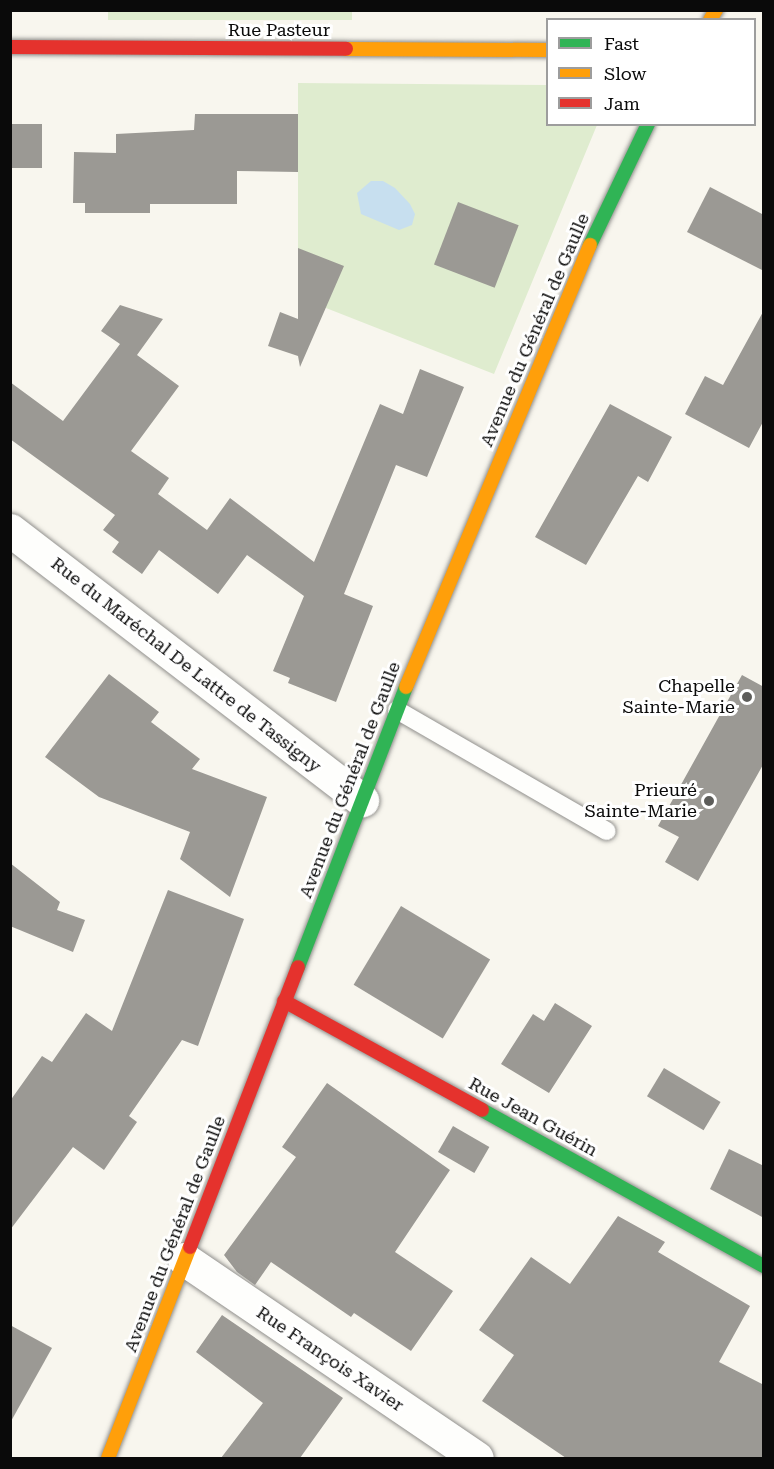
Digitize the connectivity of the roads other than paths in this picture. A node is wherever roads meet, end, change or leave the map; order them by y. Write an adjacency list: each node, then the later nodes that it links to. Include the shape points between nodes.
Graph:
1 (10, 47): 2 (main road, Rue Pasteur)
2 (546, 50)
3 (647, 126): 5 (main road, Avenue du Général de Gaulle, via 598,225)
4 (10, 530): 6 (street, Rue du Maréchal De Lattre de Tassigny)
5 (397, 710): 6 (main road, Avenue du Général de Gaulle); 7 (lane)
6 (362, 800): 8 (main road, Avenue du Général de Gaulle)
7 (607, 831)
8 (284, 1000): 9 (main road, Avenue du Général de Gaulle); 10 (main road, Rue Jean Guérin)
9 (184, 1259): 11 (main road, Avenue du Général de Gaulle); 12 (street, Rue François Xavier)
10 (764, 1266)
11 (108, 1458)
12 (477, 1458)

